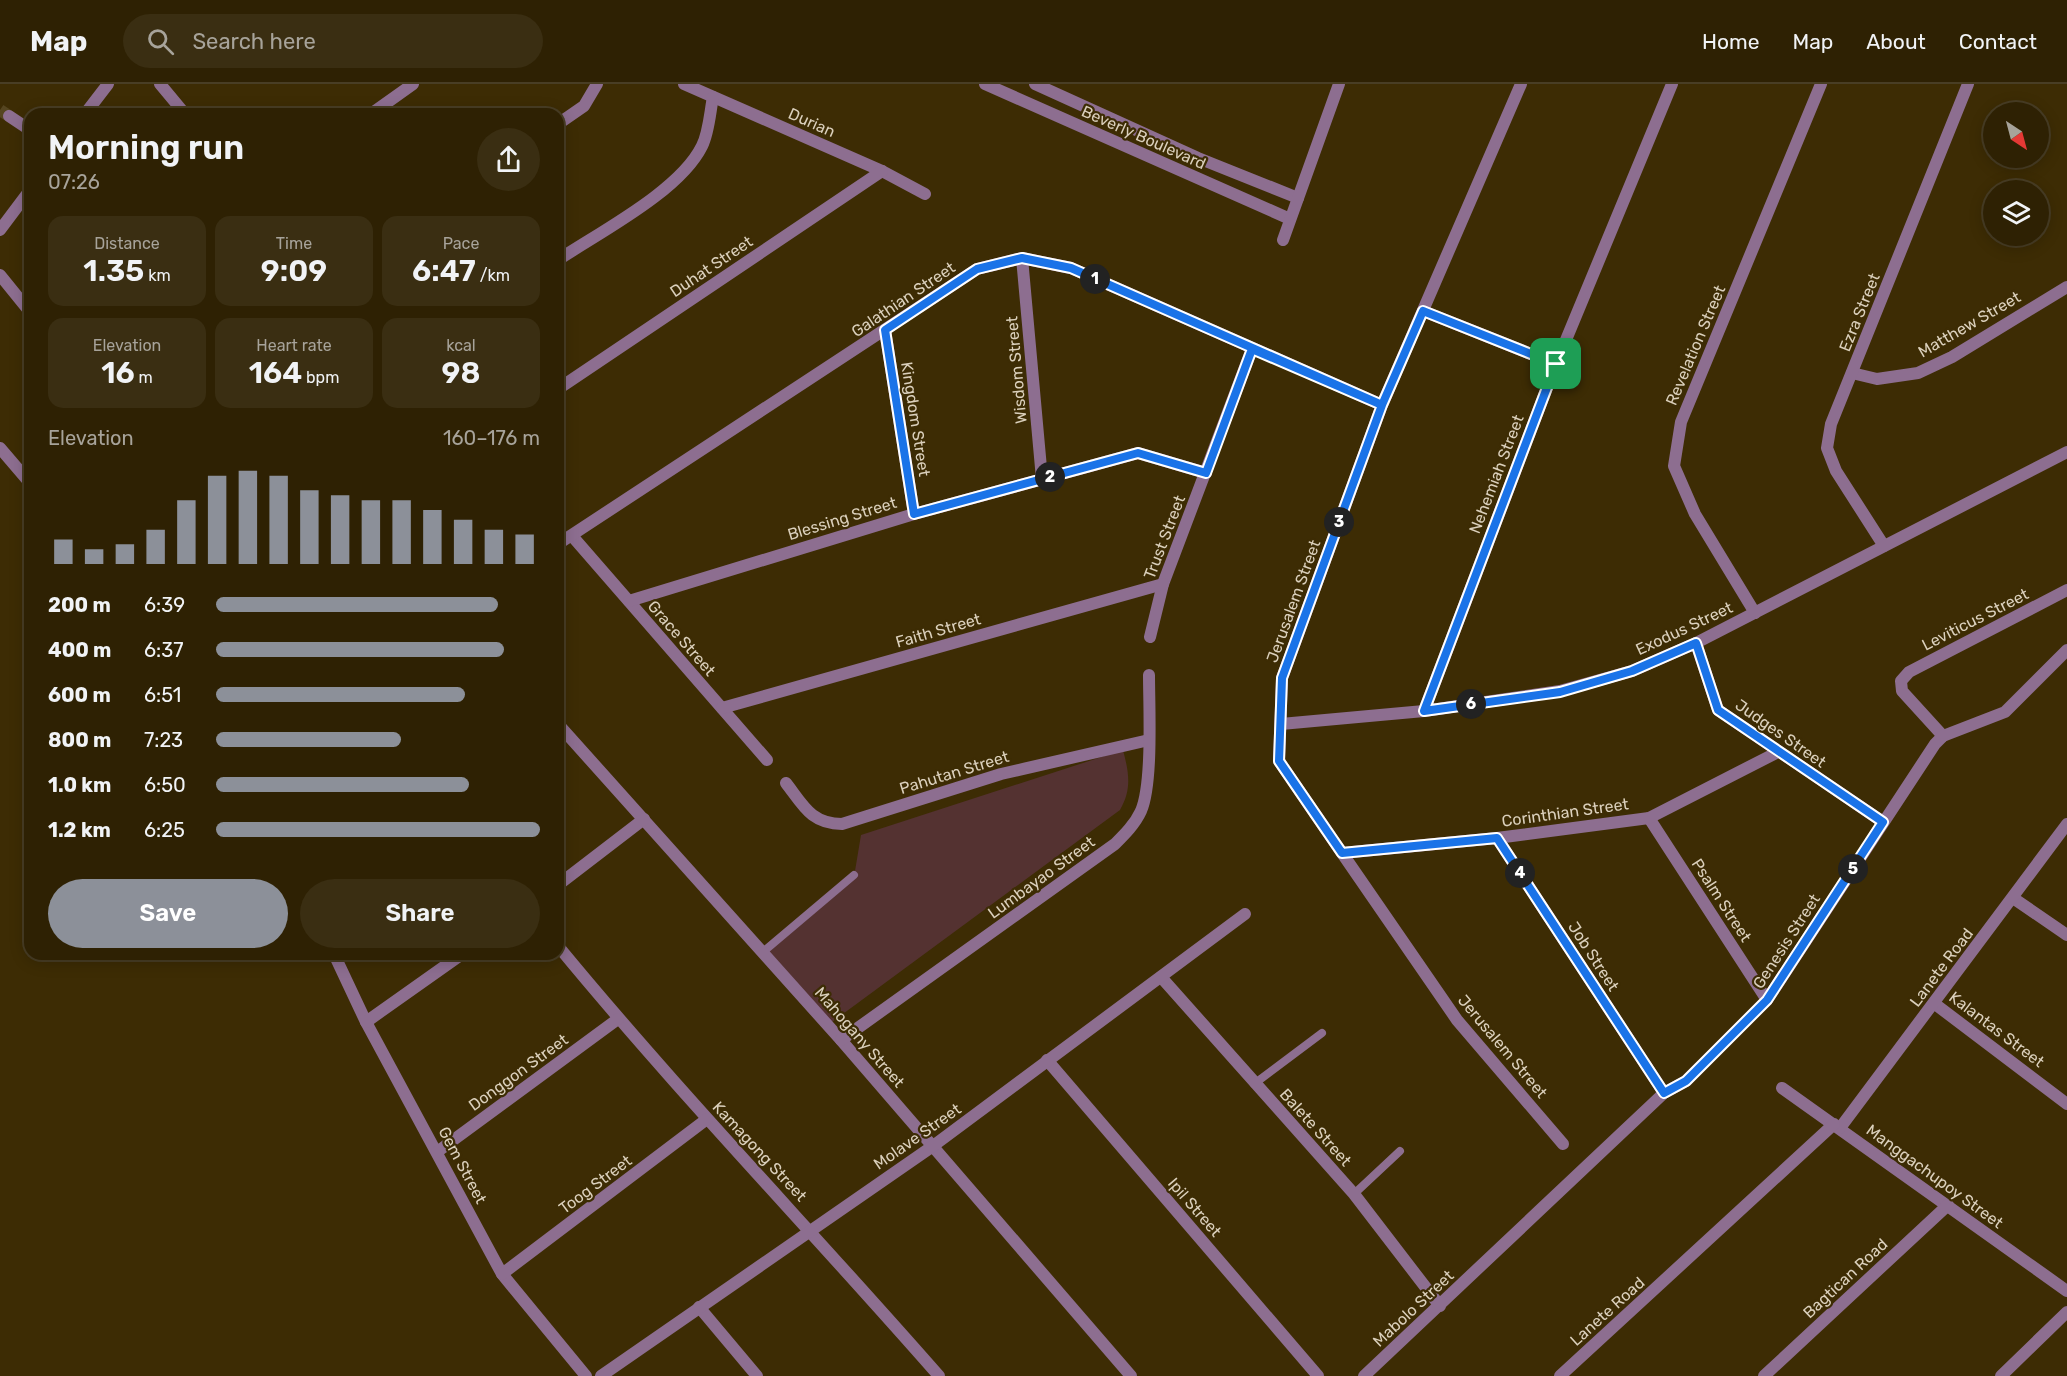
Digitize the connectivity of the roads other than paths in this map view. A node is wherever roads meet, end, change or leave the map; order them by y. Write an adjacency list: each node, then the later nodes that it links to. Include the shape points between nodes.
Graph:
1 (108, 84): 14 (street)
2 (160, 84): 15 (street)
3 (413, 84): 16 (street)
4 (597, 84): 18 (street, via 584,106)
5 (684, 84): 13 (street, Durian)
6 (985, 84): 24 (street, Beverly Boulevard)
7 (1035, 84): 23 (street, Beverly Boulevard, via 1198,158)
8 (1339, 84): 23 (street)
9 (1521, 84): 32 (street, Jerusalem Street)
10 (1672, 84): 35 (street, Nehemiah Street)
11 (1821, 84): 51 (street, Revelation Street, via 1681,422 1674,466 1695,514)
12 (1968, 84): 36 (street, Ezra Street)
13 (713, 97): 20 (street, Durian); 27 (street, via 703,145 684,174)
14 (90, 108)
15 (180, 108)
16 (379, 108)
17 (9, 116): 19 (street)
18 (564, 120)
19 (24, 126)
20 (882, 171): 21 (street, Durian); 37 (street, Duhat Street)
21 (925, 194)
22 (24, 198): 25 (street)
23 (1298, 198): 24 (street)
24 (1290, 219): 26 (street)
25 (0, 230)
26 (1283, 240)
27 (564, 256)
28 (1022, 258): 33 (street, Galathian Street, via 977,269); 34 (street, Galathian Street, via 1071,268); 43 (street, Wisdom Street)
29 (0, 275): 31 (street)
30 (2066, 284): 36 (street, Matthew Street, via 1952,357 1917,373 1877,379)
31 (24, 305)
32 (1423, 311): 35 (street); 38 (street, Jerusalem Street)
33 (885, 330): 44 (street, Kingdom Street); 45 (street, Galathian Street)
34 (1252, 349): 38 (street, Galathian Street); 41 (street, Trust Street)
35 (1556, 364): 57 (street, Nehemiah Street)
36 (1852, 373): 47 (street, Ezra Street, via 1830,424 1827,448 1836,471)
37 (564, 385)
38 (1382, 405): 58 (street, Jerusalem Street, via 1282,678)
39 (0, 448): 42 (street)
40 (2067, 452): 47 (street, Exodus Street)
41 (1206, 473): 43 (street, Blessing Street, via 1138,453); 48 (street, Trust Street)
42 (24, 476)
43 (1042, 479): 44 (street, Blessing Street)
44 (914, 514): 50 (street, Blessing Street)
45 (573, 537): 46 (street, Galathian Street); 50 (street, Grace Street)
46 (564, 541)
47 (1884, 546): 51 (street, Exodus Street)
48 (1163, 584): 52 (street, Trust Street); 56 (street, Faith Street)
49 (2067, 590): 60 (street, Leviticus Street, via 1921,665 1901,681 1902,691)
50 (628, 601): 56 (street, Grace Street)
51 (1755, 613): 53 (street, Exodus Street)
52 (1150, 637)
53 (1696, 643): 57 (street, Exodus Street, via 1632,671 1560,692); 62 (street, Judges Street, via 1718,710)
54 (2067, 651): 60 (street, via 2005,712)
55 (1149, 675): 61 (street, Lumbayao Street)
56 (722, 708): 63 (street, Grace Street)
57 (1424, 711): 58 (street, Exodus Street)
58 (1281, 724): 70 (street, Jerusalem Street, via 1279,761)
59 (564, 733): 66 (street, Mahogany Street)
60 (1943, 736): 67 (street, Genesis Street)
61 (1149, 740): 64 (street, Pahutan Street, via 1001,774 842,824 828,824 810,815); 86 (street, Lumbayao Street, via 1142,809 1115,844)
62 (1778, 752): 65 (street, Corinthian Street); 67 (street, Judges Street)
63 (767, 760)
64 (786, 783)
65 (1649, 818): 69 (street, Corinthian Street); 81 (street, Psalm Street)
66 (644, 819): 72 (street); 76 (street, Mahogany Street)
67 (1883, 822): 81 (street, Genesis Street)
68 (2067, 824): 73 (street, Lanete Road)
69 (1497, 838): 70 (street, Corinthian Street); 90 (street, Job Street)
70 (1342, 853): 94 (street, Jerusalem Street, via 1457,1020)
71 (854, 875): 76 (lane)
72 (564, 880)
73 (2013, 898): 75 (street); 82 (street, Lanete Road)
74 (1245, 914): 80 (street, Molave Street)
75 (2067, 935)
76 (763, 952): 86 (street, Mahogany Street)
77 (564, 953): 83 (street, Kamagong Street)
78 (337, 960): 84 (street, Gem Street)
79 (454, 960): 84 (street)
80 (1161, 977): 87 (street, Molave Street); 88 (street, Balete Street)
81 (1767, 1000): 90 (street, Genesis Street, via 1686,1081)
82 (1935, 1004): 91 (street, Kalantas Street); 93 (street, Lanete Road)
83 (618, 1019): 92 (street, Kamagong Street); 97 (street, Donggon Street)
84 (366, 1022): 97 (street, Gem Street)
85 (1322, 1033): 88 (lane)
86 (842, 1040): 95 (street, Mahogany Street)
87 (1047, 1060): 95 (street, Molave Street); 112 (street, Ipil Street)
88 (1254, 1083): 98 (street, Balete Street)
89 (1782, 1088): 93 (street, Manggachupoy Street)
90 (1664, 1093): 101 (street, Genesis Street)
91 (2067, 1104)
92 (707, 1119): 100 (street, Kamagong Street); 102 (street, Toog Street)
93 (1837, 1126): 99 (street, Manggachupoy Street); 114 (street, Lanete Road)
94 (1563, 1144)
95 (933, 1146): 100 (street, Molave Street); 111 (street, Mahogany Street)
96 (1400, 1151): 98 (lane)
97 (437, 1152): 102 (street, Gem Street)
98 (1354, 1194): 104 (street, Balete Street)
99 (1948, 1205): 103 (street, Manggachupoy Street); 115 (street, Bagtican Road)
100 (810, 1229): 105 (street, Molave Street); 110 (street, Kamagong Street)
101 (1484, 1264): 104 (street, Mabolo Street)
102 (502, 1274): 107 (street, Gem Street)
103 (2067, 1291)
104 (1440, 1306): 113 (street, Mabolo Street)
105 (699, 1307): 108 (street, Molave Street); 109 (street)
106 (2067, 1312): 116 (street)
107 (586, 1376)
108 (601, 1376)
109 (757, 1376)
110 (939, 1376)
111 (1131, 1376)
112 (1318, 1376)
113 (1364, 1376)
114 (1560, 1376)
115 (1764, 1376)
116 (2001, 1376)

